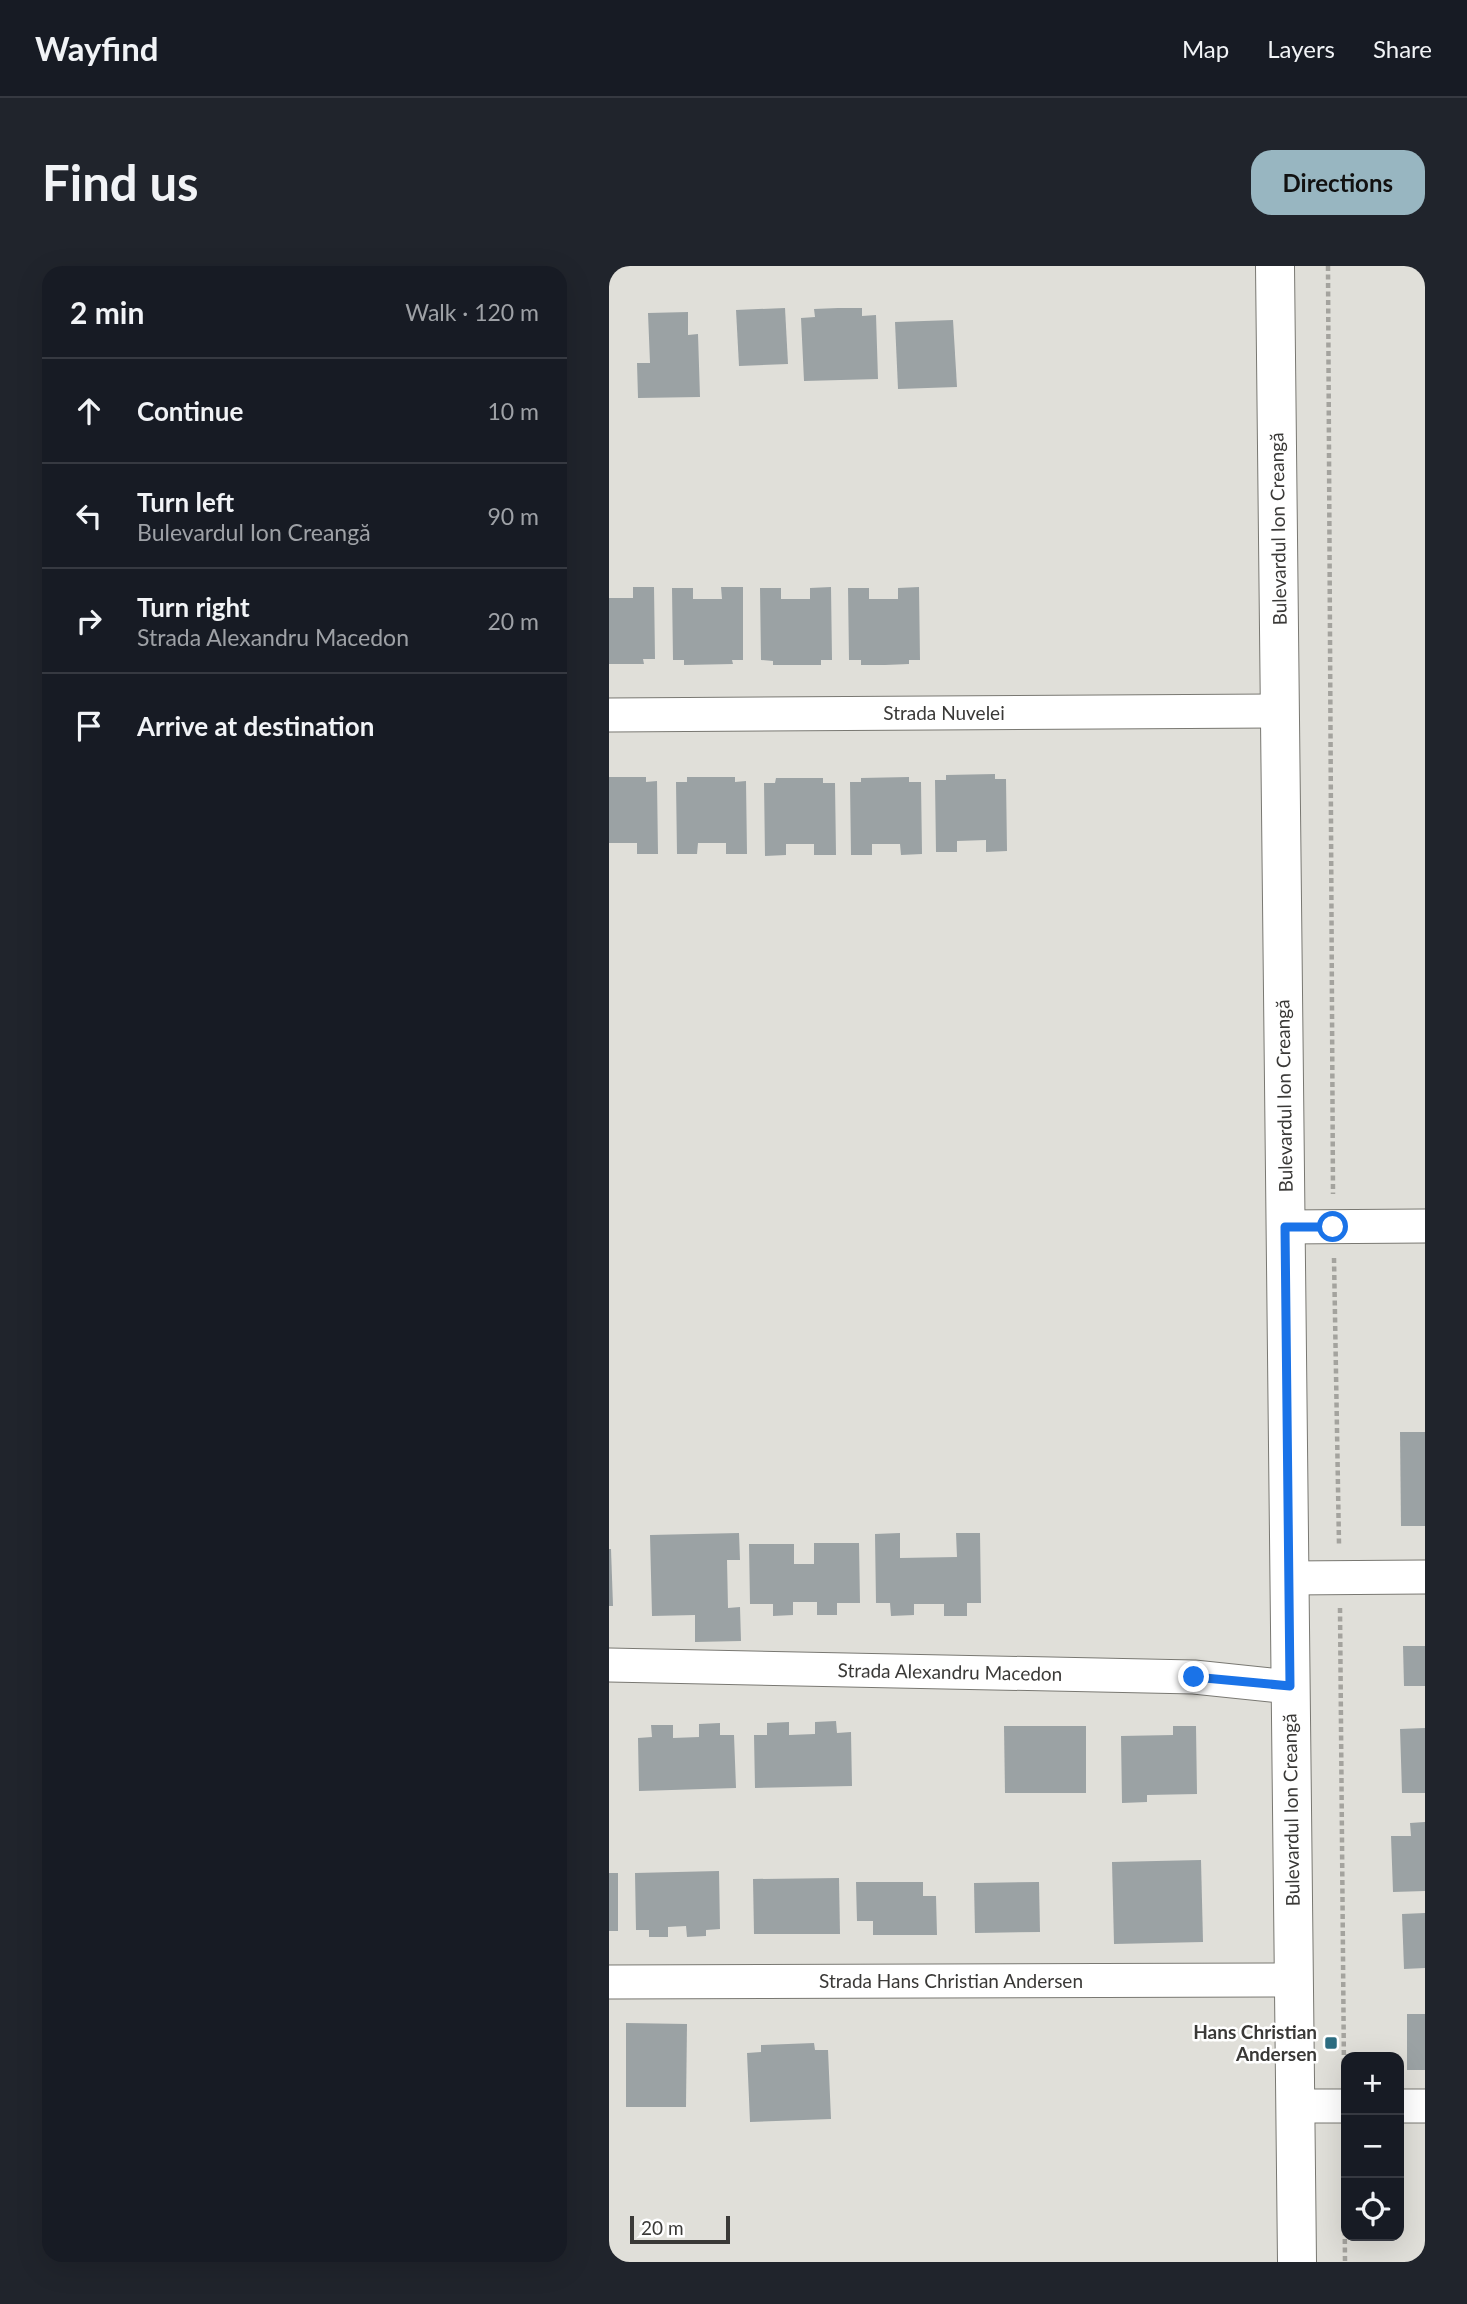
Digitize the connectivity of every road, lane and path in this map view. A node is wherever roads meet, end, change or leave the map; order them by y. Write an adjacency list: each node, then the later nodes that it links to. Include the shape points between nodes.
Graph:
1 (1275, 266): 3 (street, Bulevardul Ion Creangă)
2 (1328, 266): 7 (path)
3 (1279, 711): 4 (street, Strada Nuvelei); 6 (street, Bulevardul Ion Creangă)
4 (609, 715)
5 (1425, 1226): 7 (street)
6 (1285, 1227): 7 (street); 9 (street, Bulevardul Ion Creangă)
7 (1333, 1227): 10 (path)
8 (1425, 1577): 10 (street)
9 (1289, 1578): 10 (street); 12 (street, Bulevardul Ion Creangă)
10 (1339, 1578): 15 (path)
11 (609, 1665): 12 (street, Strada Alexandru Macedon, via 1194,1677)
12 (1290, 1686): 13 (street, Bulevardul Ion Creangă)
13 (1293, 1980): 14 (street, Strada Hans Christian Andersen); 16 (street, Bulevardul Ion Creangă)
14 (609, 1982)
15 (1344, 2052)
16 (1294, 2106): 17 (street); 21 (street, Bulevardul Ion Creangă)
17 (1341, 2106)
18 (1404, 2106): 19 (street)
19 (1425, 2106)
20 (1345, 2115): 22 (path)
21 (1297, 2262)
22 (1345, 2262)

